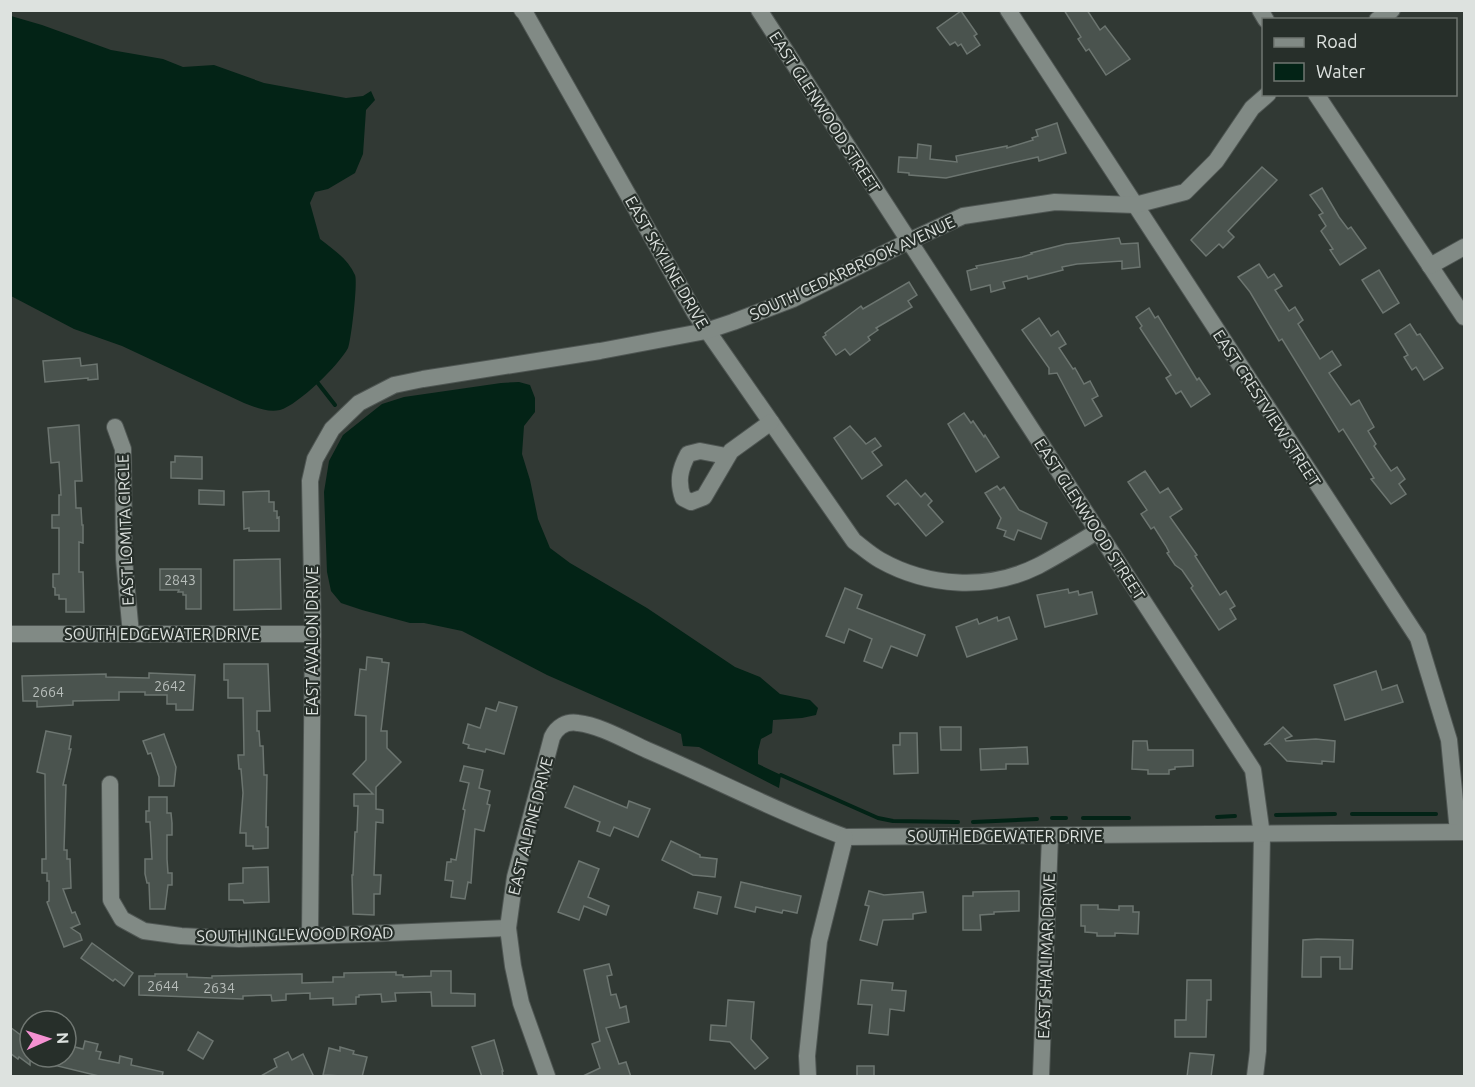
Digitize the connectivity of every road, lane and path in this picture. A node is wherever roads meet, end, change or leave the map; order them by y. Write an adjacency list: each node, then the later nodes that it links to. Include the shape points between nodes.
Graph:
1 (759, 10): 7 (street, EAST GLENWOOD STREET)
2 (1008, 10): 6 (street, EAST CRESTVIEW STREET)
3 (524, 12): 11 (street, EAST SKYLINE DRIVE)
4 (1266, 96): 6 (street, SOUTH CEDARBROOK AVENUE, via 1252,108 1216,160 1185,192)
5 (1317, 96): 9 (street)
6 (1135, 205): 7 (street, SOUTH CEDARBROOK AVENUE, via 1055,202 963,216); 22 (street, EAST CRESTVIEW STREET, via 1418,638 1449,740)
7 (909, 241): 11 (street, SOUTH CEDARBROOK AVENUE, via 793,299); 16 (street, EAST GLENWOOD STREET)
8 (1464, 247): 9 (street)
9 (1431, 266): 10 (street)
10 (1464, 317)
11 (706, 331): 12 (street, SOUTH CEDARBROOK AVENUE); 13 (street, EAST SKYLINE DRIVE)
12 (394, 385): 19 (street, EAST AVALON DRIVE, via 359,404 340,420 315,459 310,492)
13 (771, 422): 15 (street); 16 (street, EAST SKYLINE DRIVE, via 854,541 879,560 916,576 979,584 1036,567)
14 (115, 427): 18 (street, EAST LOMITA CIRCLE, via 123,449 124,560)
15 (726, 456)
16 (1098, 531): 23 (street, EAST GLENWOOD STREET, via 1253,770)
17 (10, 634): 18 (street, SOUTH EDGEWATER DRIVE)
18 (131, 634): 19 (street, SOUTH EDGEWATER DRIVE)
19 (313, 634): 27 (street, EAST AVALON DRIVE)
20 (568, 723): 25 (street, SOUTH EDGEWATER DRIVE, via 590,725 789,816); 26 (street, EAST ALPINE DRIVE, via 552,737 515,877)
21 (110, 784): 27 (street, SOUTH INGLEWOOD ROAD, via 111,900 122,919 152,933 239,939)
22 (1461, 832): 23 (street, SOUTH EDGEWATER DRIVE)
23 (1262, 835): 24 (street, SOUTH EDGEWATER DRIVE); 31 (street, EAST GLENWOOD STREET)
24 (1050, 836): 25 (street, SOUTH EDGEWATER DRIVE); 30 (street, EAST SHALIMAR DRIVE)
25 (845, 837): 29 (street, via 819,941)
26 (508, 928): 27 (street, SOUTH INGLEWOOD ROAD); 28 (street, EAST ALPINE DRIVE, via 521,1003)
27 (310, 935)
28 (547, 1077)
29 (808, 1077)
30 (1041, 1077)
31 (1255, 1077)

